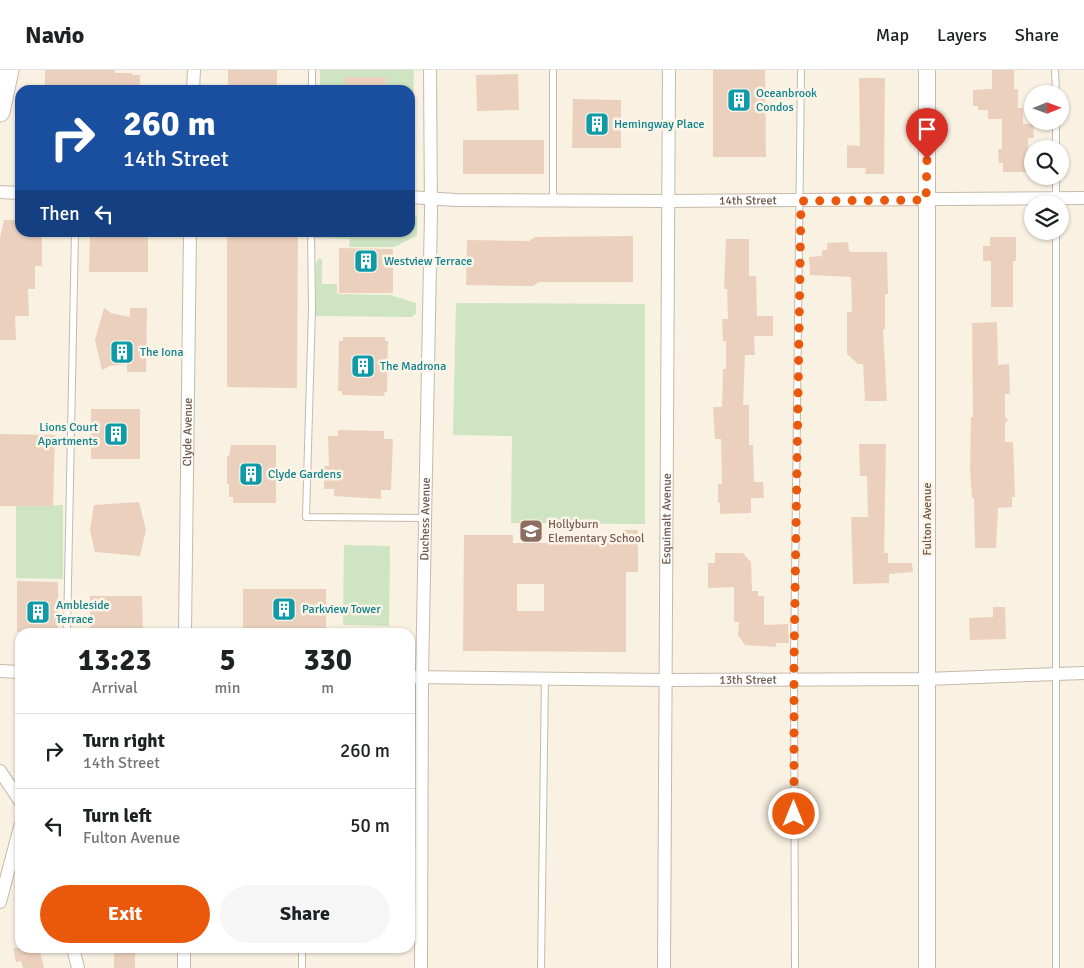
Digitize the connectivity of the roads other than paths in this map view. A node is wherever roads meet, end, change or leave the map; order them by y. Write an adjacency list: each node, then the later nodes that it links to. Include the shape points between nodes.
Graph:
1 (9, 70): 13 (main road)
2 (194, 70): 10 (street)
3 (312, 70): 11 (lane)
4 (430, 70): 17 (street, Duchess Avenue)
5 (553, 70): 19 (lane)
6 (669, 70): 22 (street, Esquimalt Avenue)
7 (801, 70): 23 (lane)
8 (927, 70): 20 (street, Fulton Avenue)
9 (1056, 70): 12 (lane)
10 (193, 85)
11 (312, 85)
12 (1056, 85)
13 (0, 112)
14 (0, 192): 15 (street)
15 (15, 193)
16 (415, 197): 17 (street, 14th Street)
17 (430, 198): 19 (street, 14th Street); 29 (street, Duchess Avenue)
18 (1084, 198): 21 (street, 14th Street)
19 (553, 200): 22 (street, 14th Street)
20 (926, 200): 23 (street, 14th Street); 24 (street, 14th Street); 39 (street, Fulton Avenue)
21 (1069, 200)
22 (668, 201): 23 (street, 14th Street); 40 (street, Esquimalt Avenue)
23 (801, 201): 38 (lane)
24 (1024, 201)
25 (75, 237): 30 (lane)
26 (190, 237): 31 (street, Clyde Avenue)
27 (311, 237): 29 (lane, via 306,517)
28 (1056, 240): 35 (lane)
29 (426, 518): 36 (street, Duchess Avenue)
30 (67, 628)
31 (185, 628)
32 (0, 672): 33 (street)
33 (15, 672)
34 (1084, 673): 35 (street, 13th Street)
35 (1055, 674): 39 (street, 13th Street); 56 (lane)
36 (416, 677): 37 (street, 13th Street); 51 (street, Duchess Avenue)
37 (545, 678): 40 (street, 13th Street); 52 (lane)
38 (794, 679): 39 (street, 13th Street); 40 (street, 13th Street); 54 (lane)
39 (927, 679): 55 (street, Fulton Avenue)
40 (666, 680): 53 (street, Esquimalt Avenue)
41 (0, 771): 42 (street)
42 (15, 794)
43 (15, 846): 44 (street)
44 (0, 902)
45 (74, 953): 48 (street)
46 (184, 953): 49 (street)
47 (302, 953): 50 (lane)
48 (78, 968)
49 (184, 968)
50 (302, 968)
51 (420, 968)
52 (541, 968)
53 (664, 968)
54 (795, 968)
55 (927, 968)
56 (1056, 968)

